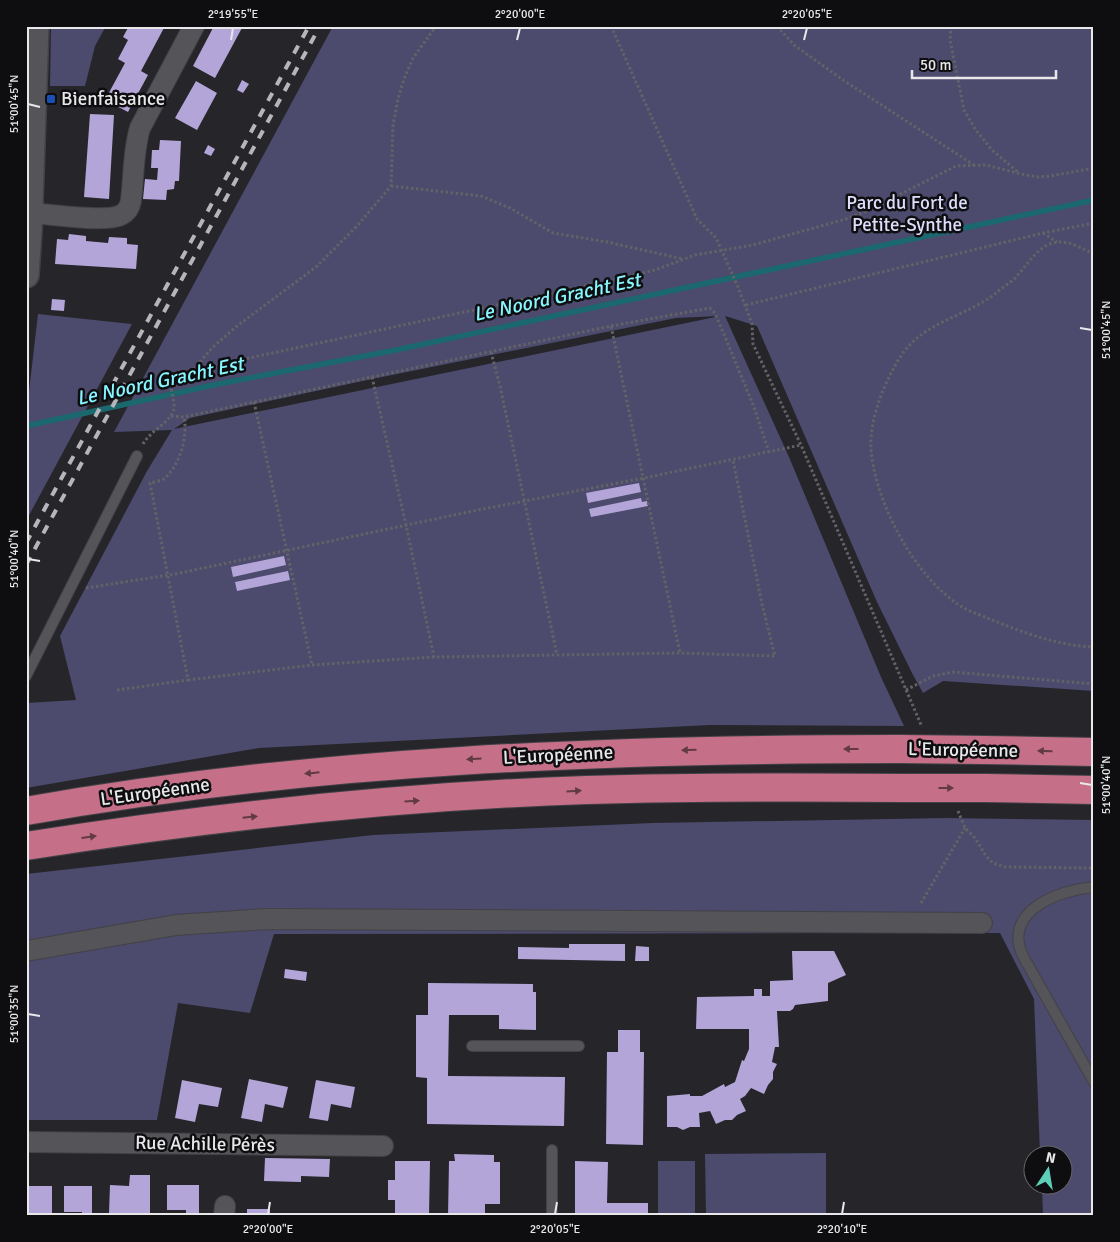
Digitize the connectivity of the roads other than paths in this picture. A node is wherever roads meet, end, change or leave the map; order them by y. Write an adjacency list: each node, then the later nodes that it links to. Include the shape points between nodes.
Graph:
1 (36, 26): 3 (street)
2 (194, 26): 3 (street, via 140,128 126,212 106,219)
3 (28, 225): 4 (street)
4 (26, 276)
5 (137, 456): 6 (lane)
6 (26, 676)
7 (1094, 752): 9 (highway, L'Européenne, one-way to 9, bridge, via 687,750 463,760 239,780)
8 (1094, 790): 10 (highway, L'Européenne, one-way to 8, bridge, via 364,805 586,790 726,787)
9 (34, 810)
10 (33, 845)
11 (1094, 887): 16 (lane, via 1054,895 1035,907 1022,926 1019,939 1021,952)
12 (982, 923): 13 (street, via 267,919 176,925)
13 (26, 951)
14 (472, 1046): 15 (lane)
15 (579, 1046)
16 (1094, 1082)
17 (26, 1142): 18 (street, Rue Achille Pérès)
18 (383, 1146)
19 (552, 1150): 20 (lane)
20 (552, 1216)

